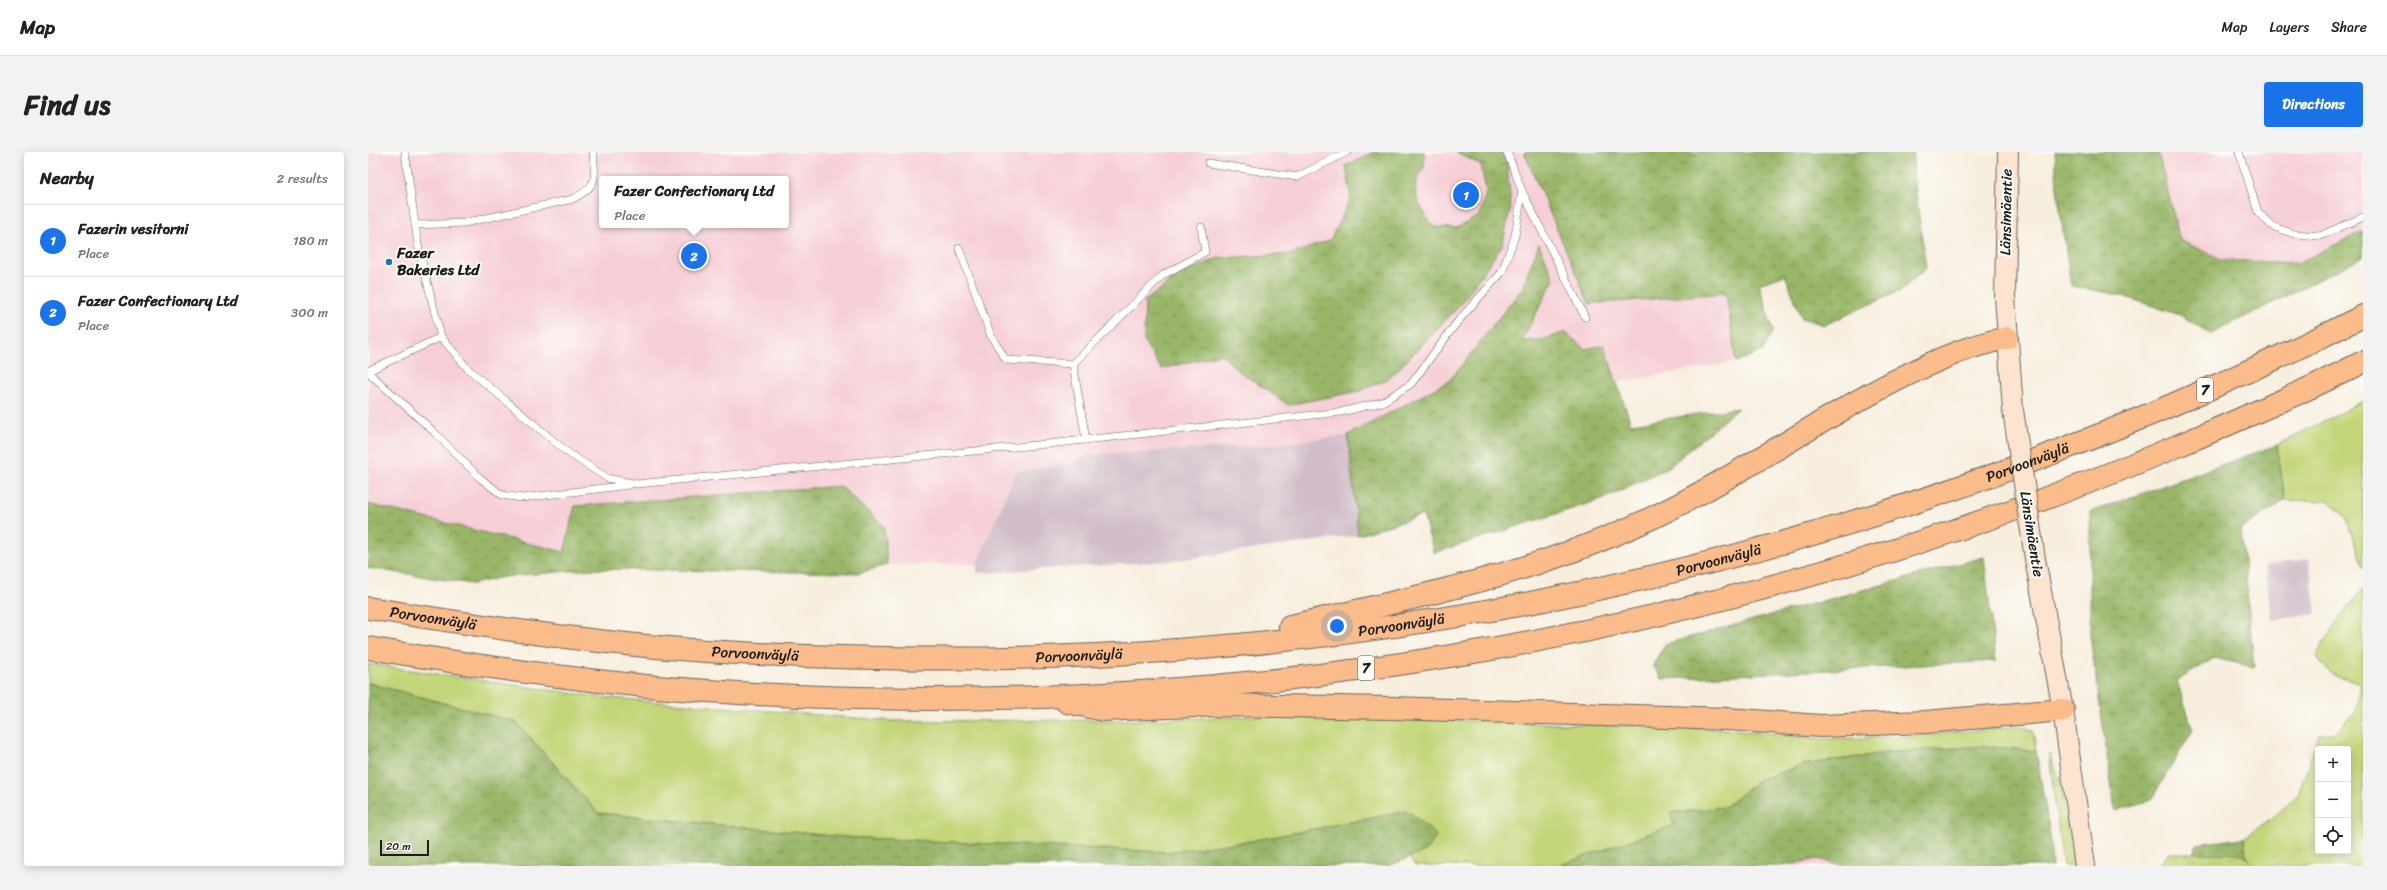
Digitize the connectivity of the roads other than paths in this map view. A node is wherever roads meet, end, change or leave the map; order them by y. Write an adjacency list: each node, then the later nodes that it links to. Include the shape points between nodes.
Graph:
1 (405, 152): 10 (lane)
2 (593, 152): 10 (lane, via 595,178 589,190 573,198 464,223)
3 (1347, 152): 7 (lane, via 1297,177)
4 (1507, 152): 8 (lane)
5 (2008, 152): 16 (main road, Länsimäentie, via 2005,296)
6 (2239, 152): 9 (lane, via 2258,212 2272,226 2294,234 2320,236)
7 (1208, 163)
8 (1522, 191): 14 (lane); 20 (lane, via 1515,236 1502,272 1458,321 1411,384 1382,402 1341,412)
9 (2363, 217)
10 (415, 225): 15 (lane)
11 (1201, 227): 18 (lane, via 1205,252 1163,275)
12 (959, 248): 18 (lane, via 991,336 1006,360)
13 (2363, 316): 24 (highway, Porvoonväylä / 7, via 2201,392 2052,454 1874,515 1767,546 1576,593 1466,613 1323,635)
14 (1585, 317)
15 (441, 337): 19 (lane); 21 (lane, via 468,369 567,452 607,478)
16 (2007, 338): 24 (highway, via 1976,344 1926,365 1873,392 1677,506 1606,539 1487,580); 26 (main road, Länsimäentie, bridge, via 2013,410 2035,559)
17 (2363, 362): 25 (highway, 7, via 2235,422 2070,490 1874,557 1764,588 1615,625 1444,657 1203,687)
18 (1073, 364): 20 (lane)
19 (368, 372): 21 (lane, via 433,430 480,478 502,495 522,498)
20 (1086, 440): 21 (lane)
21 (637, 484)
22 (368, 608): 24 (highway, Porvoonväylä / 7, via 550,636 704,651 812,656 998,658)
23 (368, 648): 25 (highway, 7, via 461,664 576,679 695,690 814,697 940,699)
24 (1188, 650)
25 (1039, 696): 26 (highway, via 1103,710 1216,705 1391,708 1728,719 1820,726 1925,722)
26 (2063, 710): 27 (main road, Länsimäentie)
27 (2085, 866)

